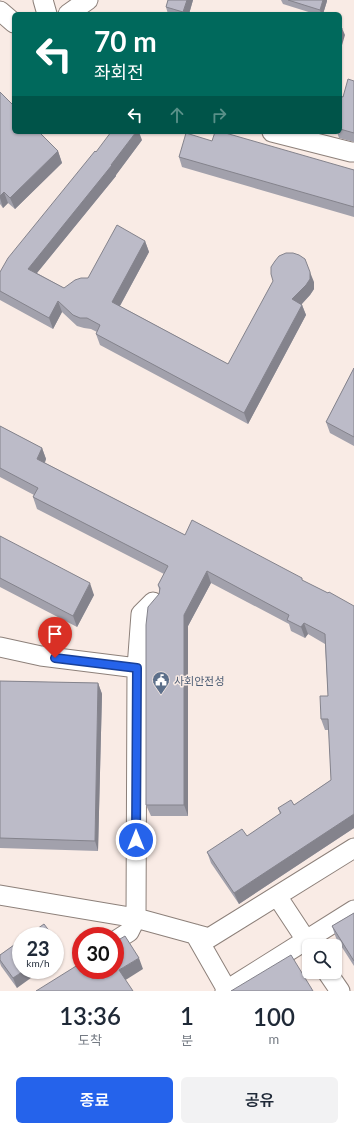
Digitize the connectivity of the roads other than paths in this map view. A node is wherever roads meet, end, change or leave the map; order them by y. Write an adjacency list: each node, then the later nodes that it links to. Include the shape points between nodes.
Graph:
1 (43, 0): 4 (street)
2 (88, 0): 5 (street)
3 (0, 11): 6 (street)
4 (46, 12)
5 (71, 12)
6 (12, 21)
7 (280, 134): 8 (street)
8 (354, 152)
9 (153, 602): 11 (street, via 141,614)
10 (0, 647): 11 (street, via 42,656)
11 (137, 668): 16 (street)
12 (354, 848): 14 (street)
13 (0, 895): 16 (street)
14 (277, 896): 17 (street, via 209,938); 19 (street)
15 (354, 910): 20 (street)
16 (136, 918): 17 (street); 18 (street, via 129,932)
17 (195, 934): 23 (street)
18 (124, 935)
19 (305, 939)
20 (314, 939)
21 (302, 946): 23 (street)
22 (332, 979): 24 (street)
23 (226, 990)
24 (340, 991)

